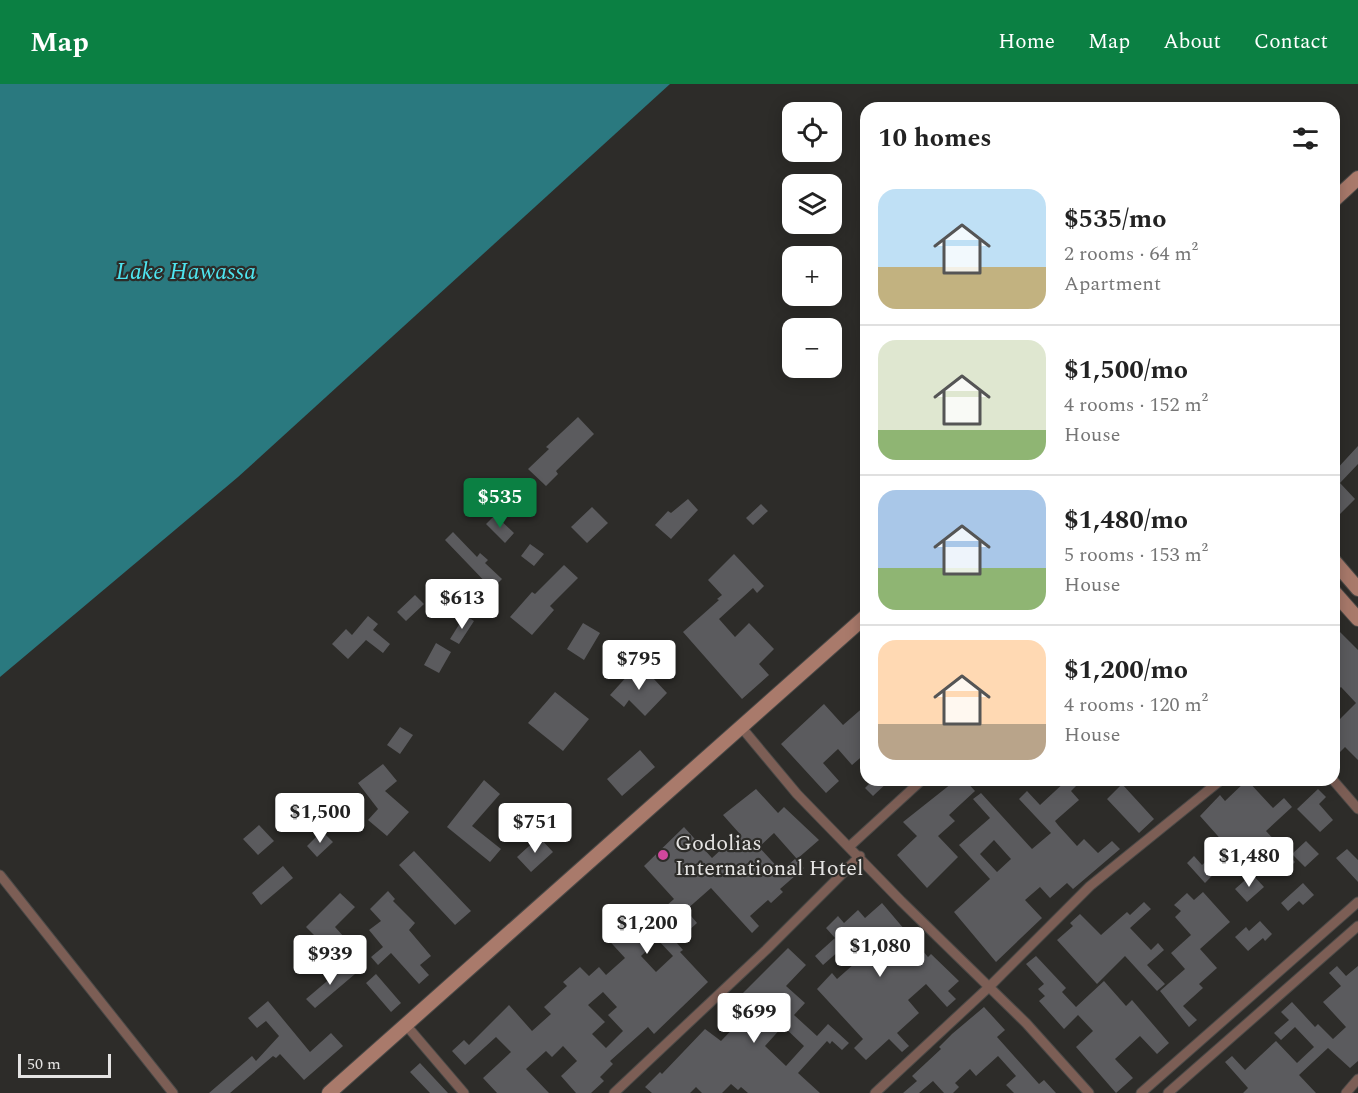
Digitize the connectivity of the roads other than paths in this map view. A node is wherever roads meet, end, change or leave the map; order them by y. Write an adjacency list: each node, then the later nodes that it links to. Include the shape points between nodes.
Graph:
1 (1358, 178): 2 (main road)
2 (1340, 194)
3 (1340, 568): 4 (main road)
4 (1358, 589)
5 (1340, 597): 6 (main road)
6 (1355, 610)
7 (860, 621): 8 (main road)
8 (742, 728): 13 (street, via 797,794); 19 (main road)
9 (915, 786): 13 (street)
10 (1214, 786): 18 (street, via 1090,886)
11 (1338, 786): 12 (street)
12 (1358, 808)
13 (850, 846): 14 (street)
14 (860, 856): 18 (street); 24 (street)
15 (0, 874): 21 (street)
16 (1358, 902): 27 (street)
17 (1358, 926): 28 (street)
18 (989, 987): 25 (street); 26 (street)
19 (406, 1024): 22 (main road); 23 (street)
20 (1358, 1079): 29 (street)
21 (172, 1093)
22 (329, 1093)
23 (464, 1093)
24 (614, 1093)
25 (875, 1093)
26 (1089, 1093)
27 (1141, 1093)
28 (1168, 1093)
29 (1346, 1093)

